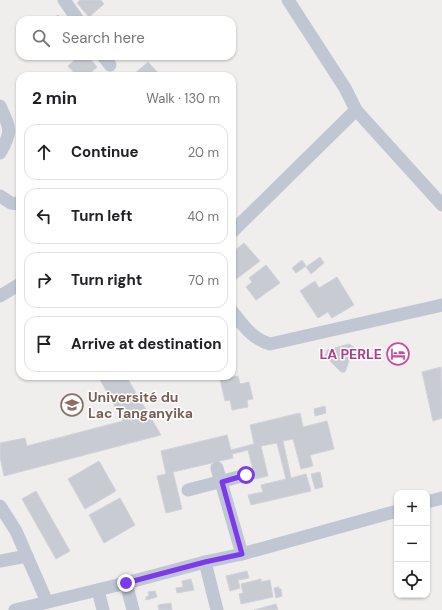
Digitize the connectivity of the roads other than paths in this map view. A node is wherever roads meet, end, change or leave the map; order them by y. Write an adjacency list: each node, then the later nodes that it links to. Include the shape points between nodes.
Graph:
1 (64, 0): 3 (street)
2 (288, 0): 5 (street, via 345,88)
3 (75, 16)
4 (0, 106): 6 (street, via 10,133)
5 (356, 110): 9 (street); 10 (street)
6 (0, 152)
7 (0, 196): 8 (street)
8 (16, 203)
9 (442, 205)
10 (236, 228)
11 (16, 286): 12 (street)
12 (0, 296)
13 (442, 305): 14 (street, via 270,344 260,341)
14 (236, 316)
15 (217, 468): 17 (street)
16 (246, 475): 17 (street)
17 (222, 482): 18 (street); 23 (street)
18 (188, 490)
19 (442, 498): 20 (street)
20 (430, 501)
21 (0, 506): 24 (street, via 16,531)
22 (394, 511): 23 (street)
23 (242, 554): 26 (street)
24 (27, 556): 25 (street); 29 (street)
25 (0, 562)
26 (205, 562): 27 (street); 33 (street)
27 (126, 583): 28 (street); 32 (street)
28 (98, 590): 29 (street); 31 (street)
29 (47, 602): 30 (street)
30 (15, 610)
31 (103, 610)
32 (133, 610)
33 (217, 610)

